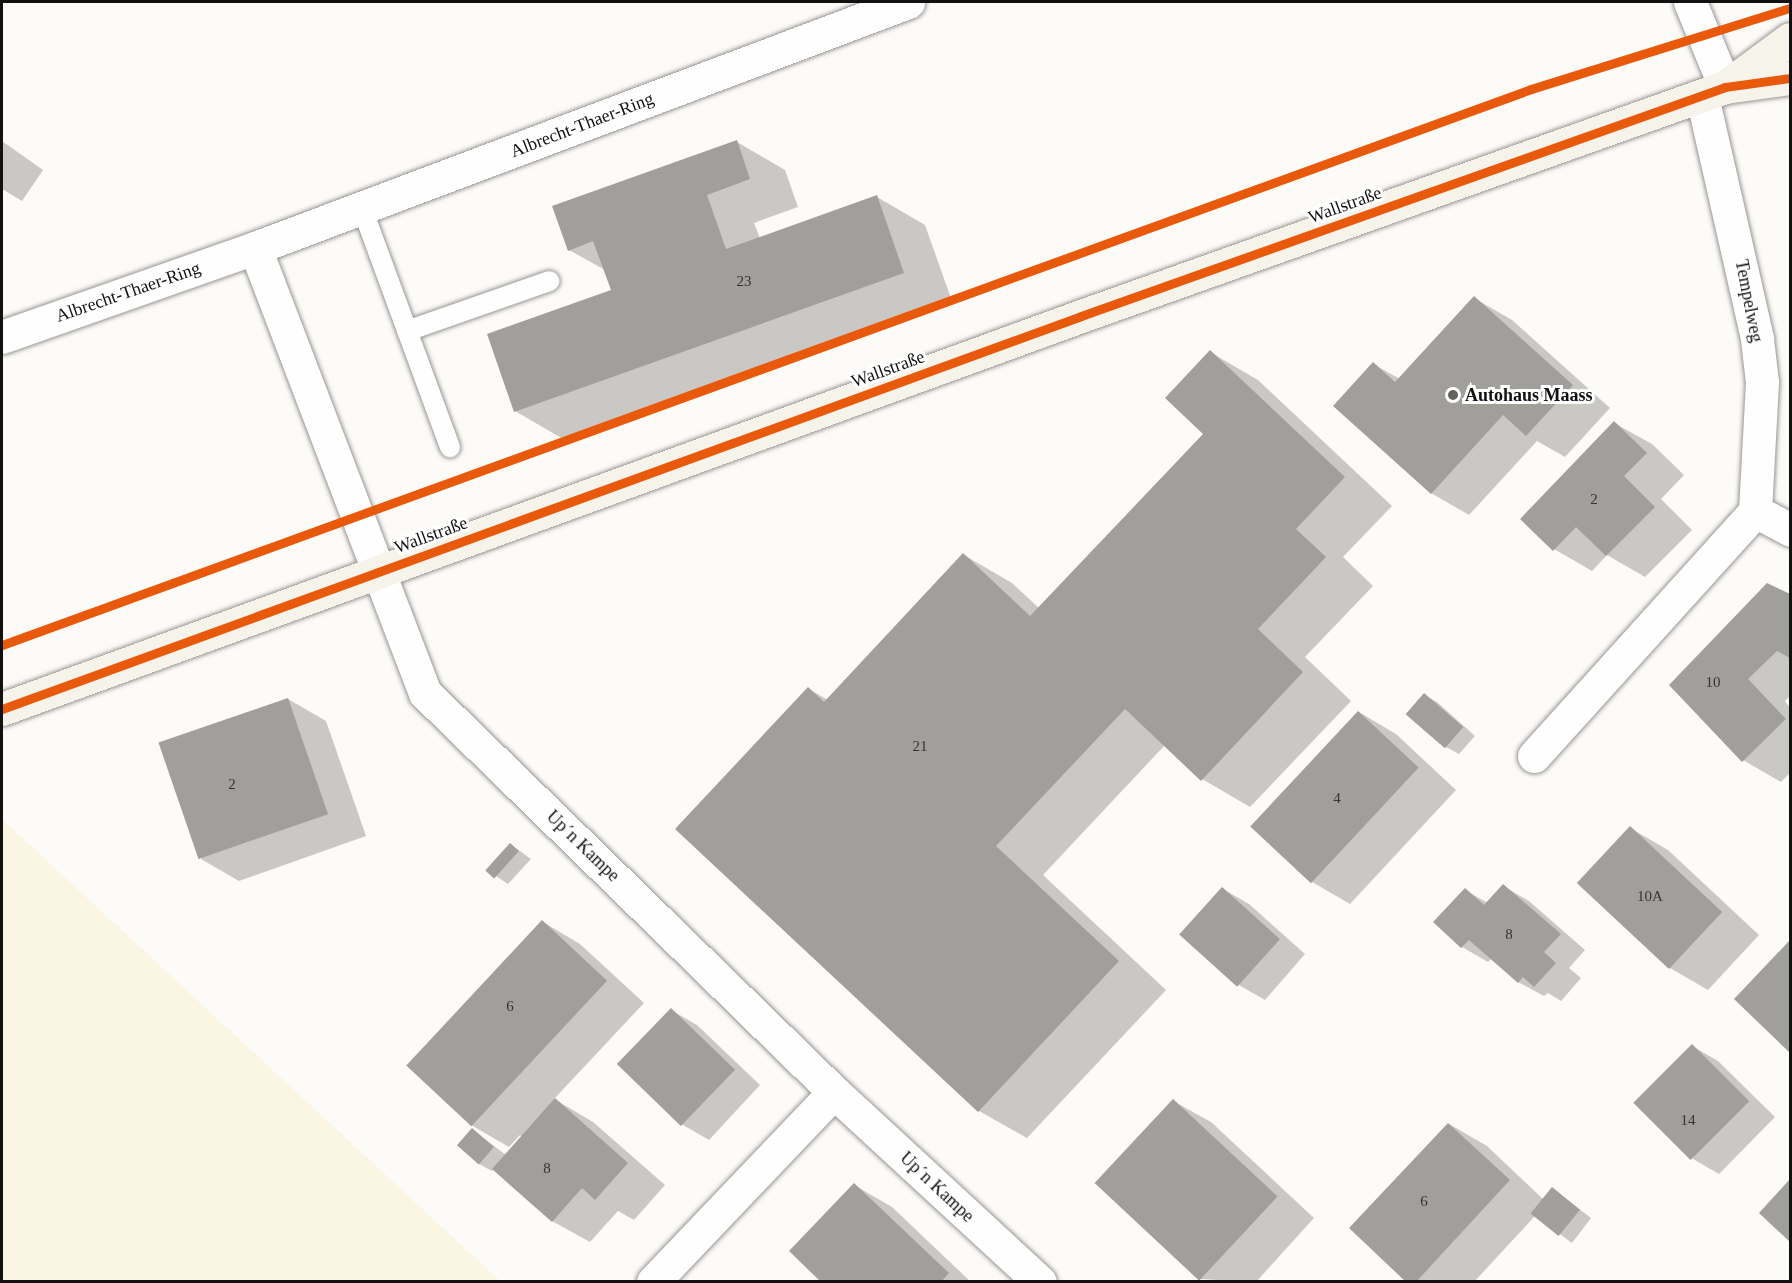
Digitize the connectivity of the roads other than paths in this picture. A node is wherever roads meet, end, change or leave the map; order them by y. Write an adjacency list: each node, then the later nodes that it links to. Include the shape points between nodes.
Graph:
1 (908, 2): 6 (street, Albrecht-Thaer-Ring)
2 (1690, 2): 5 (street, Tempelweg)
3 (1791, 39): 5 (street, Wallstraße)
4 (1791, 78): 5 (street, Wallstraße)
5 (1713, 92): 12 (street, Tempelweg, via 1762,382); 14 (street, Wallstraße)
6 (362, 208): 7 (street, Albrecht-Thaer-Ring); 9 (lane)
7 (255, 248): 10 (street, Albrecht-Thaer-Ring); 14 (street)
8 (550, 280): 9 (lane)
9 (408, 332): 11 (lane)
10 (2, 337)
11 (450, 447)
12 (1755, 511): 13 (street); 16 (street)
13 (1791, 530)
14 (378, 571): 15 (street, Wallstraße); 17 (street, Up´n Kampe, via 425,693)
15 (2, 709)
16 (1534, 756)
17 (834, 1092): 18 (street); 19 (street, Up´n Kampe)
18 (653, 1281)
19 (1040, 1281)

